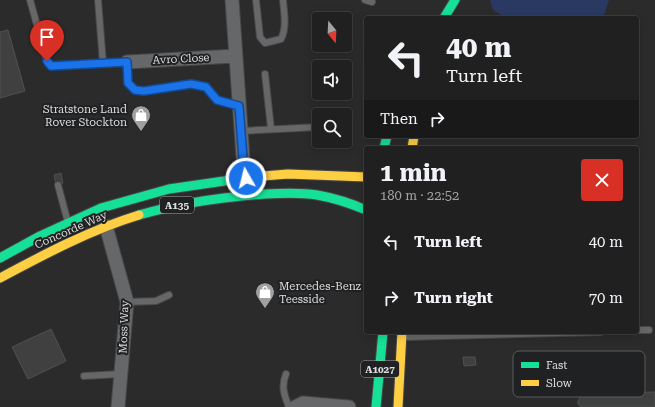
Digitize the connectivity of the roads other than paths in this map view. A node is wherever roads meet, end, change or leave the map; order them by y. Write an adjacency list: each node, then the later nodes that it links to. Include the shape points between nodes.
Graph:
1 (30, 0): 14 (lane, via 47,61 51,66)
2 (98, 0): 14 (lane)
3 (232, 0): 12 (street)
4 (256, 0): 5 (lane, via 260,37 265,43 281,39 283,35)
5 (283, 0)
6 (365, 0): 9 (lane)
7 (455, 0): 10 (main road)
8 (461, 0): 11 (main road)
9 (372, 2)
10 (445, 16)
11 (456, 16)
12 (235, 56): 13 (street, Avro Close); 16 (street)
13 (127, 62): 14 (lane); 16 (lane, via 128,83 135,90 191,84 206,87 217,100)
14 (103, 63)
15 (265, 74): 18 (lane)
16 (239, 106): 19 (street)
17 (312, 128): 18 (lane)
18 (271, 129): 19 (lane)
19 (241, 131): 21 (street)
20 (364, 177): 21 (main road, Concorde Way / A135, via 293,174)
21 (246, 178): 24 (main road, Concorde Way / A135, via 169,189 101,208)
22 (58, 185): 24 (lane)
23 (364, 205): 25 (main road, Concorde Way / A135, via 293,193 246,195 173,206)
24 (68, 223): 26 (main road, Concorde Way / A135)
25 (106, 226): 27 (main road, Concorde Way / A135, via 51,250); 29 (street, Moss Way)
26 (0, 258)
27 (0, 278)
28 (169, 294): 29 (lane, via 156,301)
29 (127, 302): 34 (street, Moss Way)
30 (639, 330): 31 (lane)
31 (648, 330)
32 (383, 334): 41 (main road, A1027)
33 (402, 334): 42 (main road, A1027)
34 (121, 374): 36 (lane); 37 (street, Moss Way)
35 (286, 374): 38 (lane, via 282,385)
36 (84, 376)
37 (118, 407)
38 (289, 407)
39 (295, 407): 40 (street, via 303,403)
40 (349, 407)
41 (376, 407)
42 (398, 407)

